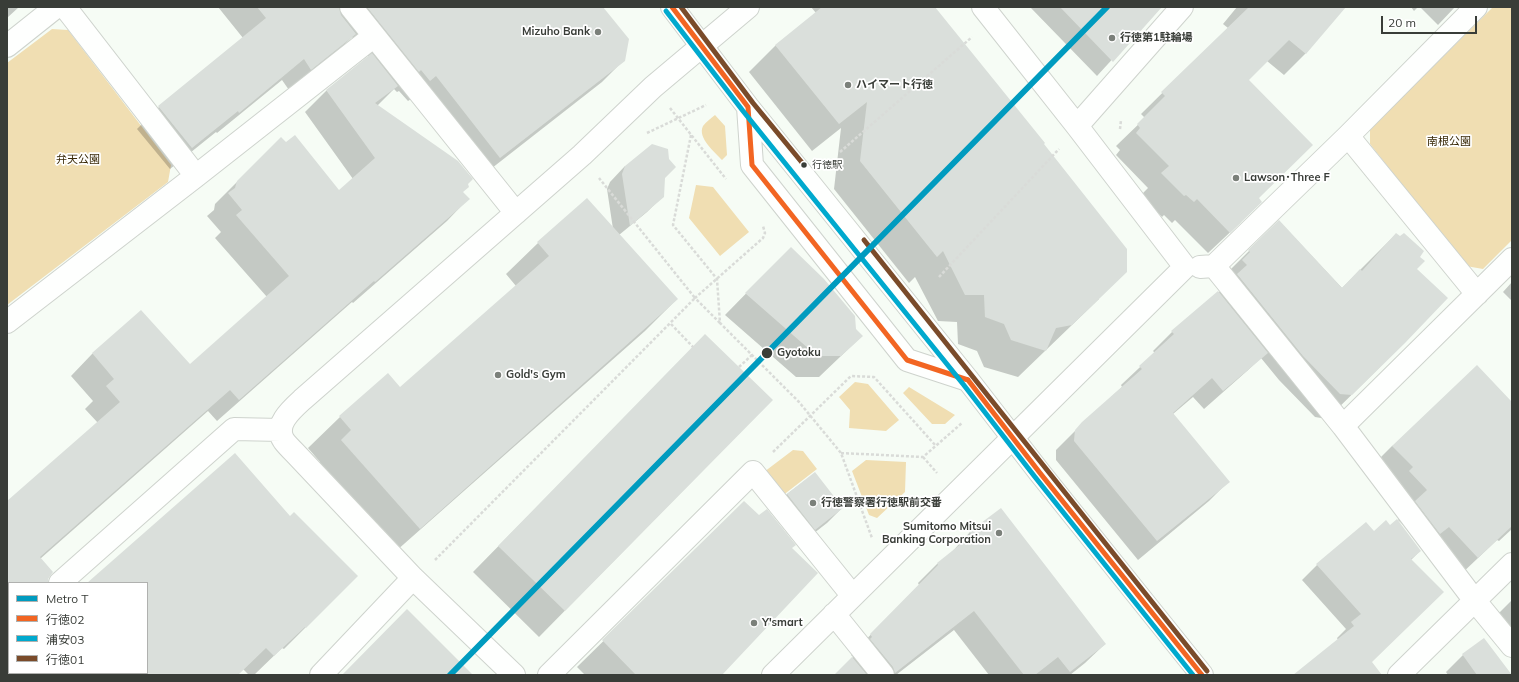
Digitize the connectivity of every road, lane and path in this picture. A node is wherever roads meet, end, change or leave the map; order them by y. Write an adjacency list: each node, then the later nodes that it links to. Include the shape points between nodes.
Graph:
1 (56, 7): 11 (street)
2 (65, 7): 24 (street)
3 (351, 7): 9 (street)
4 (672, 7): 12 (street)
5 (748, 7): 12 (street)
6 (1182, 7): 17 (street)
7 (1476, 7): 20 (street)
8 (990, 10): 17 (street)
9 (374, 36): 24 (street); 26 (street)
10 (973, 37): 22 (path)
11 (7, 46)
12 (702, 46): 15 (street); 23 (street)
13 (666, 103): 16 (path)
14 (706, 105): 16 (path)
15 (748, 107): 41 (street); 41 (street, via 752,165 907,360)
16 (678, 118): 18 (path); 19 (path)
17 (1077, 126): 30 (street)
18 (646, 134)
19 (691, 135): 25 (path); 32 (path, via 673,224)
20 (1348, 136): 29 (street); 33 (street)
21 (1062, 145): 31 (path)
22 (840, 152)
23 (582, 155): 26 (street); 34 (path)
24 (196, 176): 35 (street)
25 (729, 182)
26 (516, 213): 45 (street, via 293,409 284,420)
27 (762, 224): 32 (path, via 765,232 763,238)
28 (1512, 259): 33 (street)
29 (1214, 266): 30 (street); 44 (street)
30 (1185, 267): 46 (street)
31 (939, 277)
32 (717, 279): 34 (path); 36 (path)
33 (1477, 294): 44 (street)
34 (695, 298): 36 (path); 37 (path)
35 (7, 322)
36 (720, 323): 39 (path)
37 (671, 324): 38 (path); 54 (path)
38 (693, 346)
39 (752, 355): 40 (path); 42 (path)
40 (739, 367)
41 (968, 380): 46 (street)
42 (810, 416): 47 (path, via 851,376 874,376); 48 (path); 50 (path)
43 (962, 423): 47 (path)
44 (1343, 426): 57 (street)
45 (281, 430): 54 (street, via 283,440 291,449); 55 (street, via 234,429)
46 (1013, 438): 56 (street); 65 (street)
47 (936, 446): 49 (path)
48 (841, 452): 49 (path); 52 (path)
49 (923, 457): 51 (path)
50 (753, 472): 56 (street); 62 (street)
51 (941, 476)
52 (873, 542)
53 (1512, 564): 57 (street)
54 (413, 578): 60 (street); 61 (street)
55 (61, 582)
56 (852, 595): 58 (street)
57 (1475, 601): 59 (street); 66 (street)
58 (834, 614): 63 (street); 64 (street)
59 (1512, 646)
60 (321, 675)
61 (514, 675)
62 (549, 675)
63 (773, 675)
64 (883, 675)
65 (1202, 675)
66 (1399, 675)

